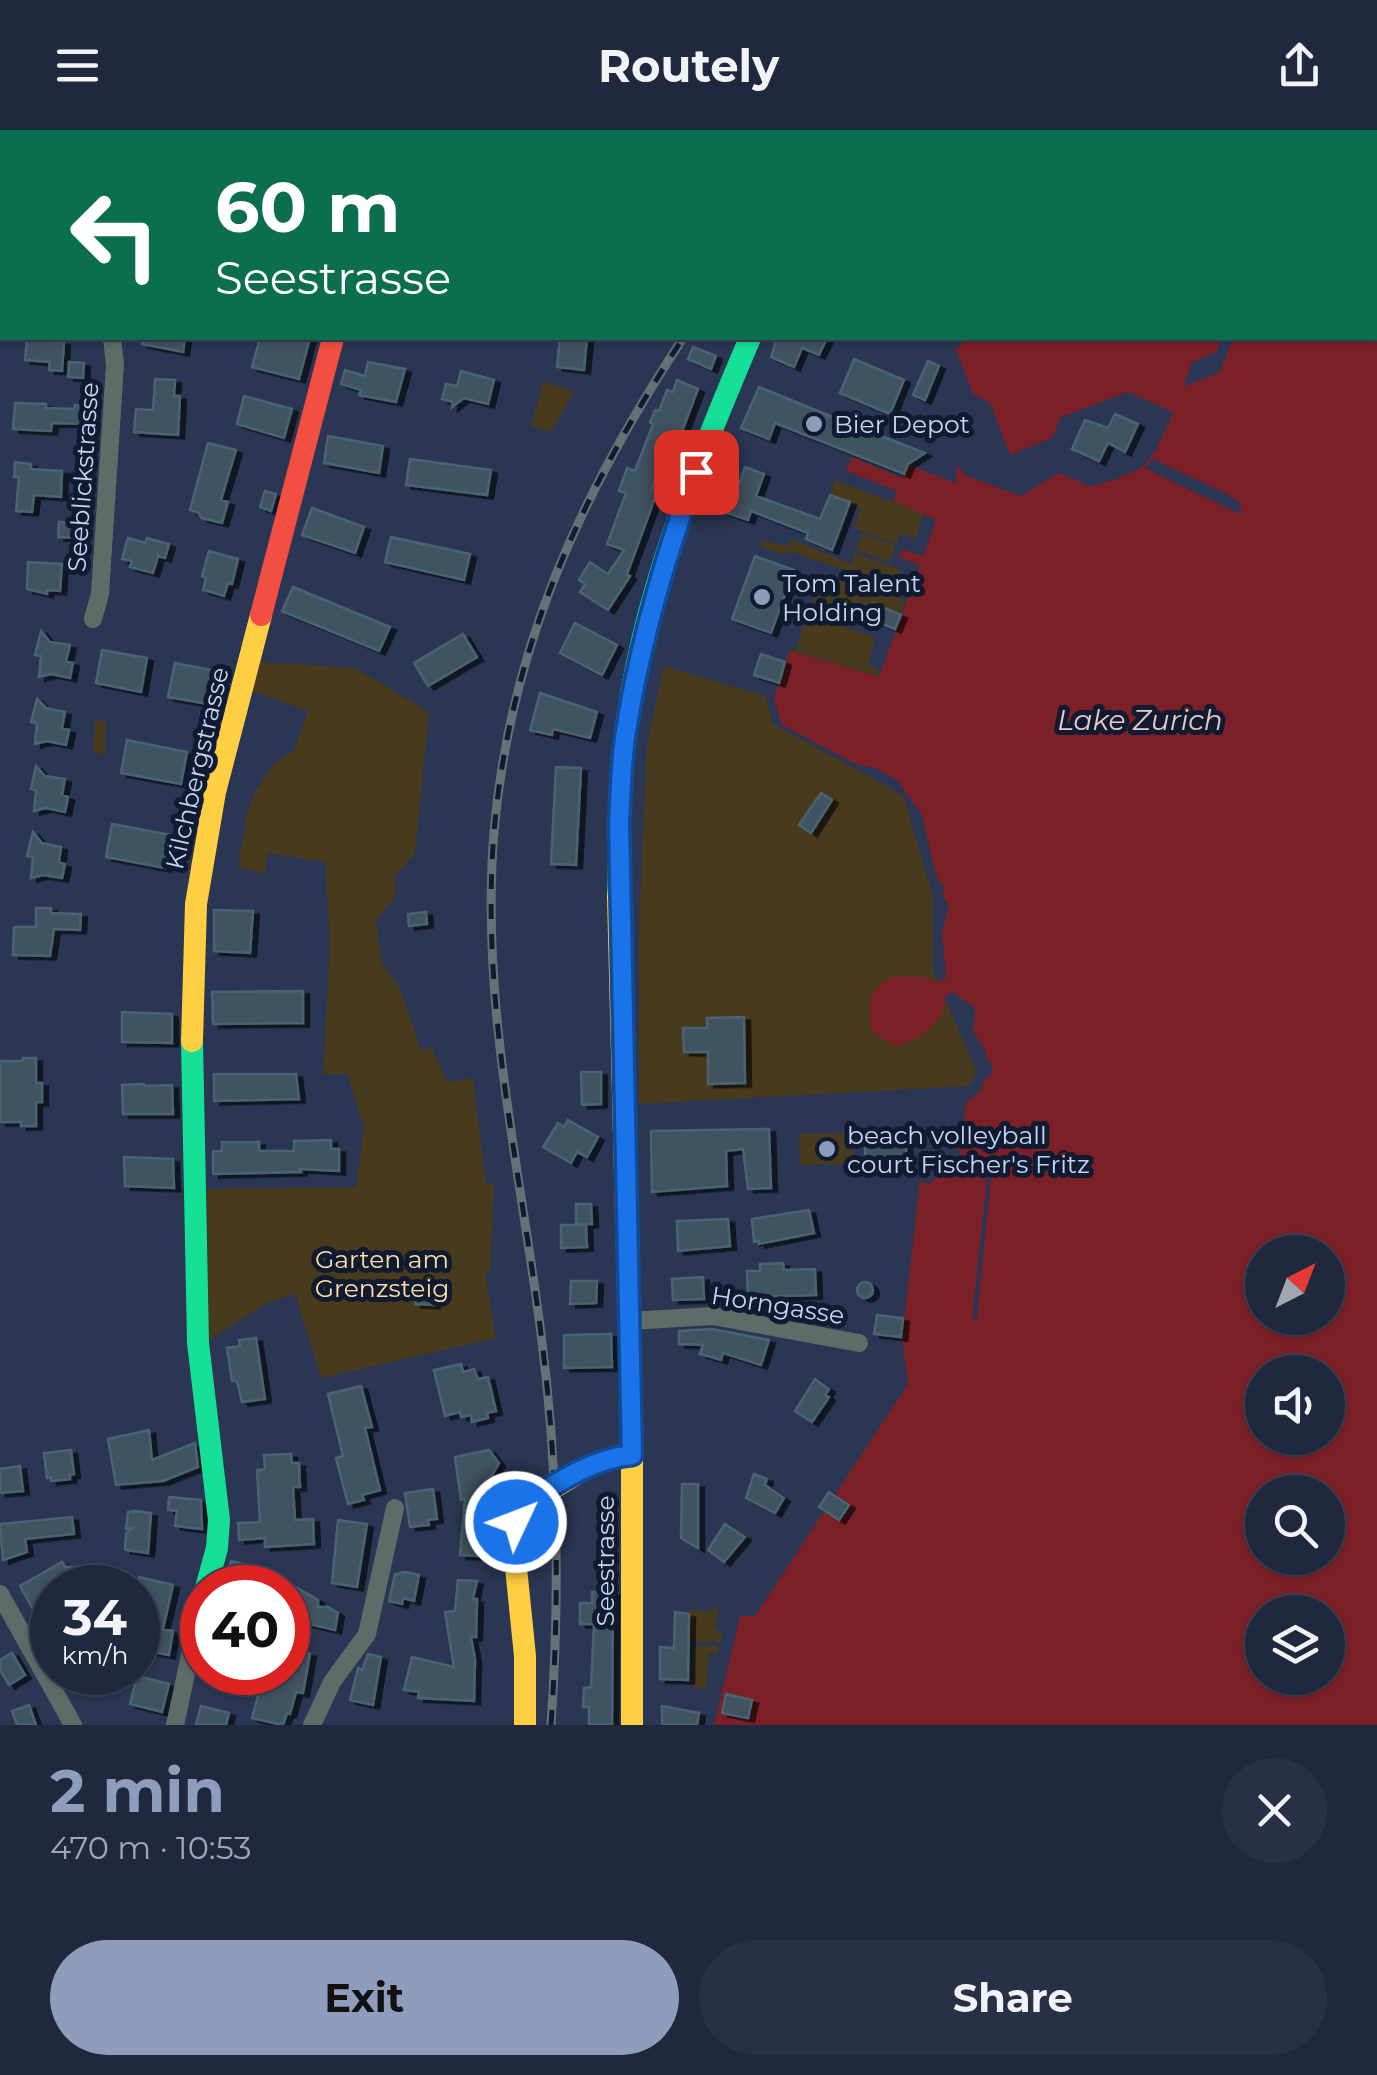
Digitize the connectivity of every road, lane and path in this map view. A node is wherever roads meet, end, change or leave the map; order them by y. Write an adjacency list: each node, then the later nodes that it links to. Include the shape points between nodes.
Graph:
1 (112, 340): 4 (street, Seeblickstrasse, via 105,530)
2 (332, 340): 9 (street, Kilchbergstrasse, via 200,872 193,1156 198,1343 218,1503)
3 (749, 340): 5 (street, Seestrasse, via 665,560 625,736 618,895)
4 (93, 620)
5 (630, 1321): 6 (street, Horngasse, via 713,1316); 7 (street, Seestrasse)
6 (859, 1344)
7 (632, 1455): 15 (street, via 583,1470 536,1499 516,1522); 16 (street, Seestrasse)
8 (395, 1508): 14 (street, via 367,1634 332,1682)
9 (212, 1565)
10 (0, 1594): 12 (street)
11 (181, 1695): 13 (street)
12 (73, 1725)
13 (175, 1725)
14 (312, 1725)
15 (526, 1725)
16 (632, 1725)

